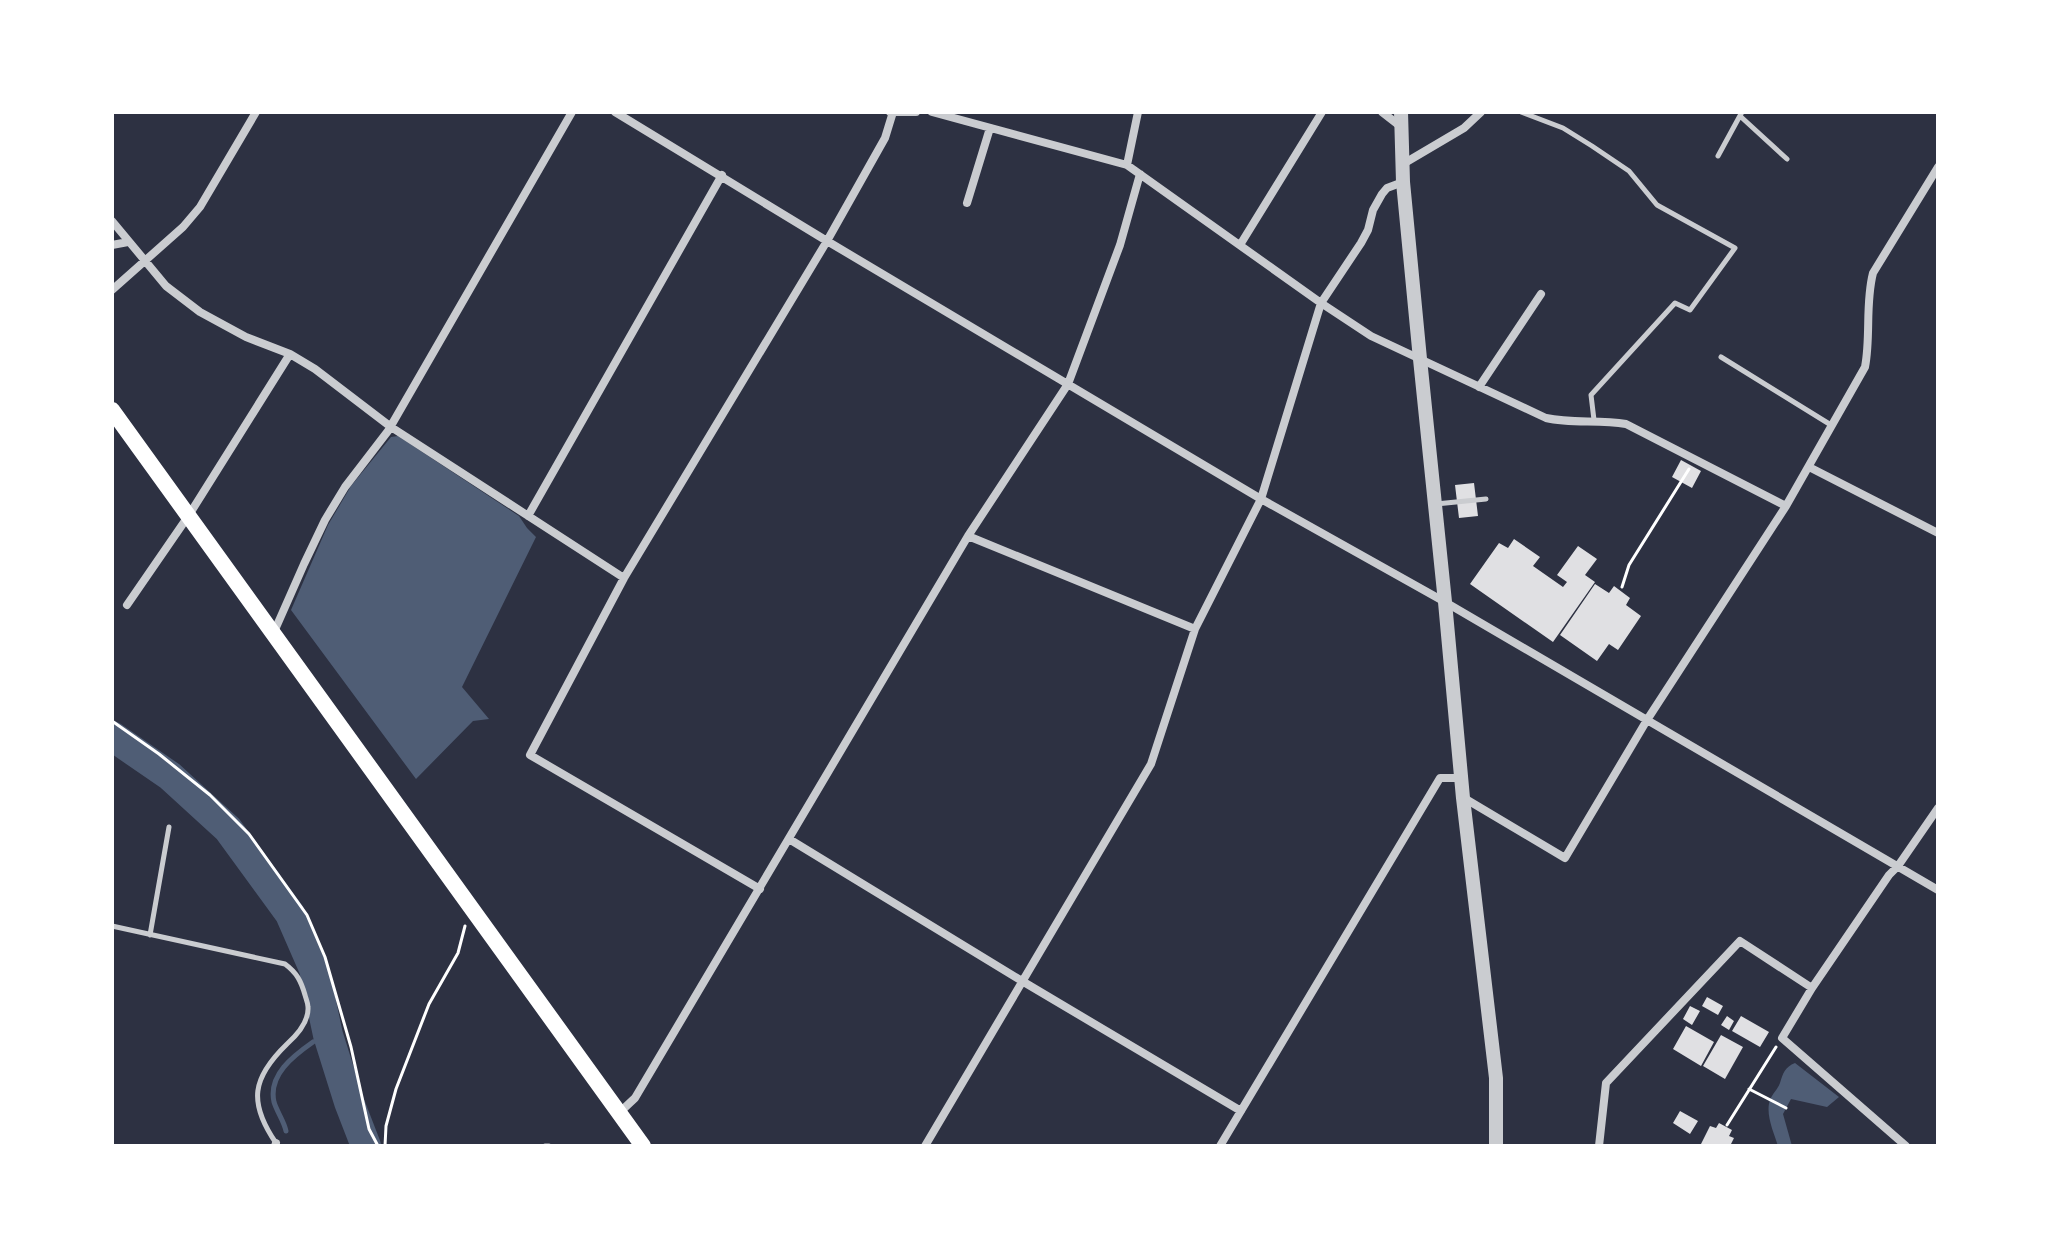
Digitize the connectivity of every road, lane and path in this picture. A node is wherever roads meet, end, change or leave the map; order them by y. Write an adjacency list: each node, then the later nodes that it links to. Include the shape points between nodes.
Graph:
1 (256, 112): 29 (street, via 200,207)
2 (572, 112): 41 (street)
3 (615, 112): 21 (street)
4 (892, 112): 5 (street); 25 (street, via 885,138)
5 (916, 112)
6 (932, 112): 14 (street)
7 (1138, 112): 18 (street)
8 (1322, 112): 28 (street)
9 (1382, 112): 13 (street)
10 (1481, 112): 17 (street)
11 (1521, 112): 39 (lane, via 1592,146 1629,171 1657,205 1735,248 1690,310 1675,303 1591,395)
12 (1741, 114): 15 (lane); 16 (lane)
13 (1401, 119): 17 (street)
14 (990, 128): 18 (street); 23 (street)
15 (1718, 156)
16 (1787, 159)
17 (1403, 164): 22 (street)
18 (1127, 165): 20 (street)
19 (1938, 167): 40 (street, via 1873,273 1865,367)
20 (1140, 174): 28 (street); 36 (street, via 1120,245)
21 (722, 175): 25 (street); 49 (street)
22 (1403, 182): 32 (street, via 1382,194 1361,243); 35 (street)
23 (967, 203)
24 (112, 221): 26 (street)
25 (827, 241): 36 (street); 52 (street)
26 (128, 242): 27 (street); 29 (street)
27 (112, 245)
28 (1240, 245): 32 (street)
29 (146, 260): 30 (street); 33 (street, via 166,286 200,312)
30 (112, 290)
31 (1541, 294): 37 (street)
32 (1321, 303): 35 (street, via 1371,336); 44 (street)
33 (290, 354): 41 (street); 48 (street)
34 (1721, 357): 40 (lane)
35 (1420, 359): 37 (street); 46 (street)
36 (1068, 384): 44 (street); 51 (street)
37 (1479, 387): 39 (street, via 1546,418)
38 (112, 410): 48 (main road)
39 (1594, 420): 42 (street, via 1626,424)
40 (1832, 426): 43 (street)
41 (391, 427): 49 (street); 57 (street, via 325,520)
42 (1695, 459): 47 (street); 53 (path, via 1629,565)
43 (1809, 467): 47 (street); 50 (street)
44 (1261, 499): 54 (street); 56 (street)
45 (1486, 499): 46 (lane)
46 (1435, 505): 54 (street)
47 (1786, 506): 58 (street)
48 (189, 515): 55 (street); 57 (main road)
49 (528, 516): 52 (street)
50 (1938, 533)
51 (968, 536): 56 (street); 64 (street)
52 (624, 578): 66 (street, via 530,755)
53 (1622, 587)
54 (1445, 602): 58 (street); 60 (street)
55 (127, 605)
56 (1195, 629): 71 (street, via 1151,764)
57 (274, 632): 77 (main road)
58 (1647, 720): 61 (street, via 1565,858); 65 (street)
59 (112, 721): 80 (path, via 210,795 249,834 307,915 325,957 369,1129)
60 (1462, 778): 61 (street); 76 (street, via 1440,778)
61 (1463, 798): 85 (street, via 1496,1078)
62 (1938, 808): 65 (street)
63 (169, 827): 70 (lane)
64 (789, 839): 66 (street); 71 (street)
65 (1898, 866): 67 (street); 72 (street)
66 (760, 889): 77 (street, via 635,1098)
67 (1938, 890)
68 (467, 921): 81 (path, via 458,953 429,1004 396,1089)
69 (112, 926): 70 (lane)
70 (150, 935): 79 (lane, via 285,964 300,979 308,1008 305,1022 263,1069 257,1085 259,1114)
71 (1022, 981): 76 (street); 83 (street)
72 (1812, 988): 73 (street); 86 (street, via 1740,941 1606,1083)
73 (1782, 1038): 74 (path); 87 (street)
74 (1749, 1089): 75 (path); 78 (path)
75 (1786, 1108)
76 (1241, 1111): 84 (street)
77 (619, 1113): 82 (main road)
78 (1727, 1125)
79 (275, 1144)
80 (378, 1146)
81 (385, 1146)
82 (643, 1146)
83 (925, 1146)
84 (1220, 1146)
85 (1496, 1146)
86 (1599, 1146)
87 (1906, 1146)

